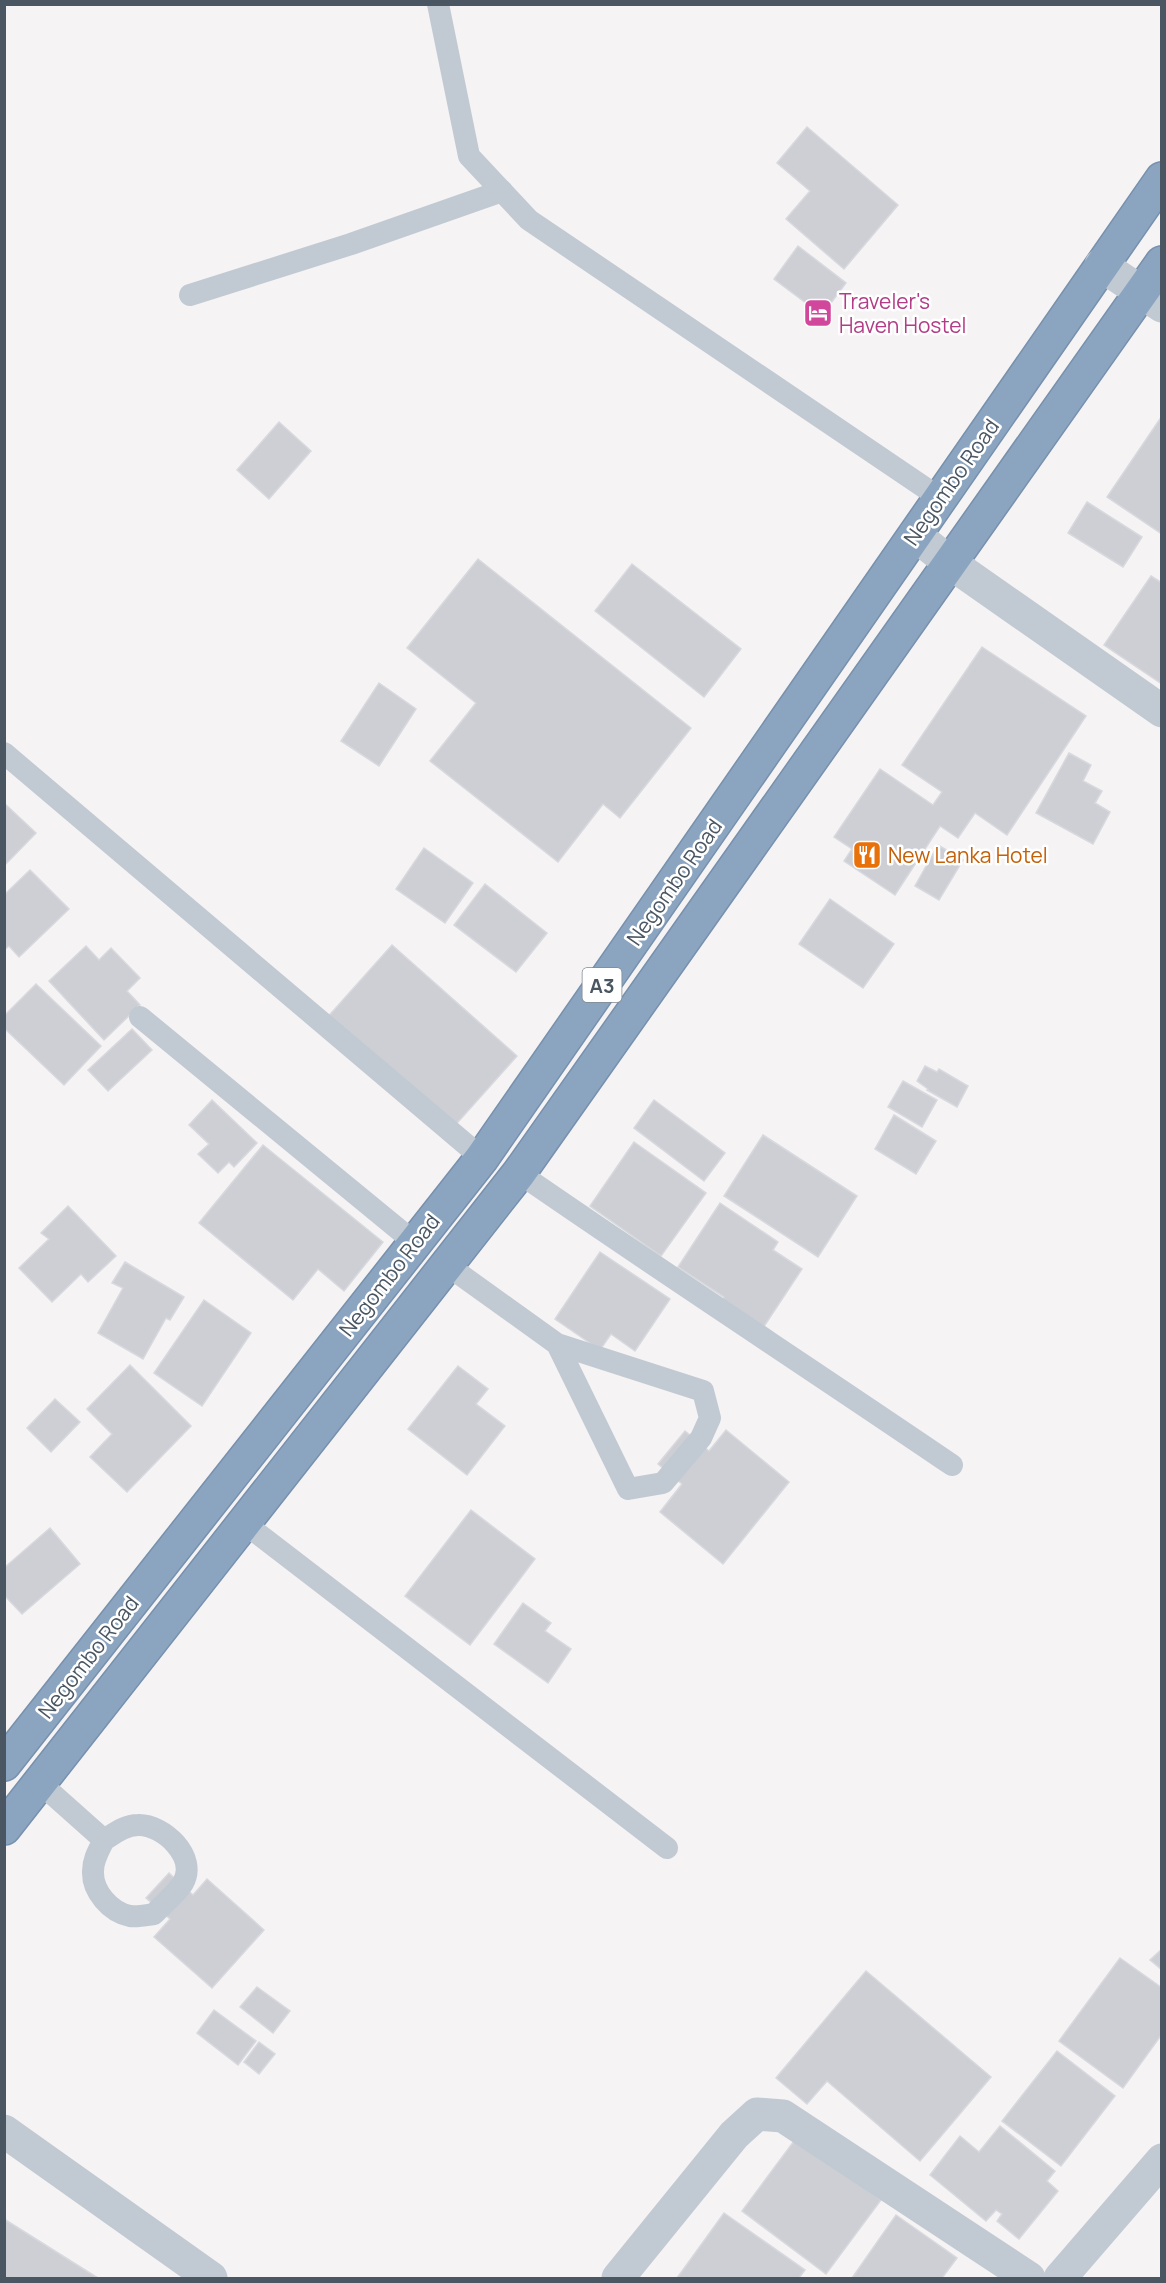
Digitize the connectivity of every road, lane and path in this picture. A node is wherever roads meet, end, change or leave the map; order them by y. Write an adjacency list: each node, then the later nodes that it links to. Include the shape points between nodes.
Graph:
1 (438, 4): 3 (lane, via 469,156)
2 (1161, 178): 5 (highway, Negombo Road / A3)
3 (502, 191): 6 (lane); 8 (lane, via 529,220)
4 (1161, 263): 7 (highway, Negombo Road / A3)
5 (1101, 265): 7 (street); 8 (highway, Negombo Road / A3)
6 (190, 295)
7 (1151, 299): 10 (highway, Negombo Road / A3)
8 (940, 498): 9 (highway, Negombo Road / A3)
9 (915, 535): 10 (street); 14 (highway, Negombo Road / A3)
10 (949, 562): 11 (street); 15 (highway, Negombo Road / A3)
11 (1161, 711)
12 (4, 753): 14 (lane)
13 (140, 1017): 16 (lane)
14 (482, 1158): 16 (highway, Negombo Road / A3)
15 (519, 1173): 17 (highway, Negombo Road / A3); 19 (lane)
16 (414, 1242): 21 (highway, Negombo Road / A3)
17 (447, 1266): 18 (lane); 20 (highway, Negombo Road / A3)
18 (557, 1344): 18 (lane, via 704,1391 710,1418 701,1438 663,1483 628,1489)
19 (952, 1465)
20 (244, 1523): 22 (highway, Negombo Road / A3); 25 (lane)
21 (4, 1764)
22 (40, 1783): 23 (highway, Negombo Road / A3); 24 (lane)
23 (4, 1828)
24 (104, 1840): 24 (lane, via 96,1854 96,1888 105,1902 118,1911 130,1916 154,1914 184,1881 183,1857 164,1832 137,1825 122,1828)
25 (667, 1848)
26 (4, 2131): 28 (street)
27 (1161, 2160): 31 (street)
28 (211, 2278)
29 (618, 2278): 30 (street, via 734,2135 757,2114 783,2116)
30 (1029, 2278)
31 (1060, 2278)

